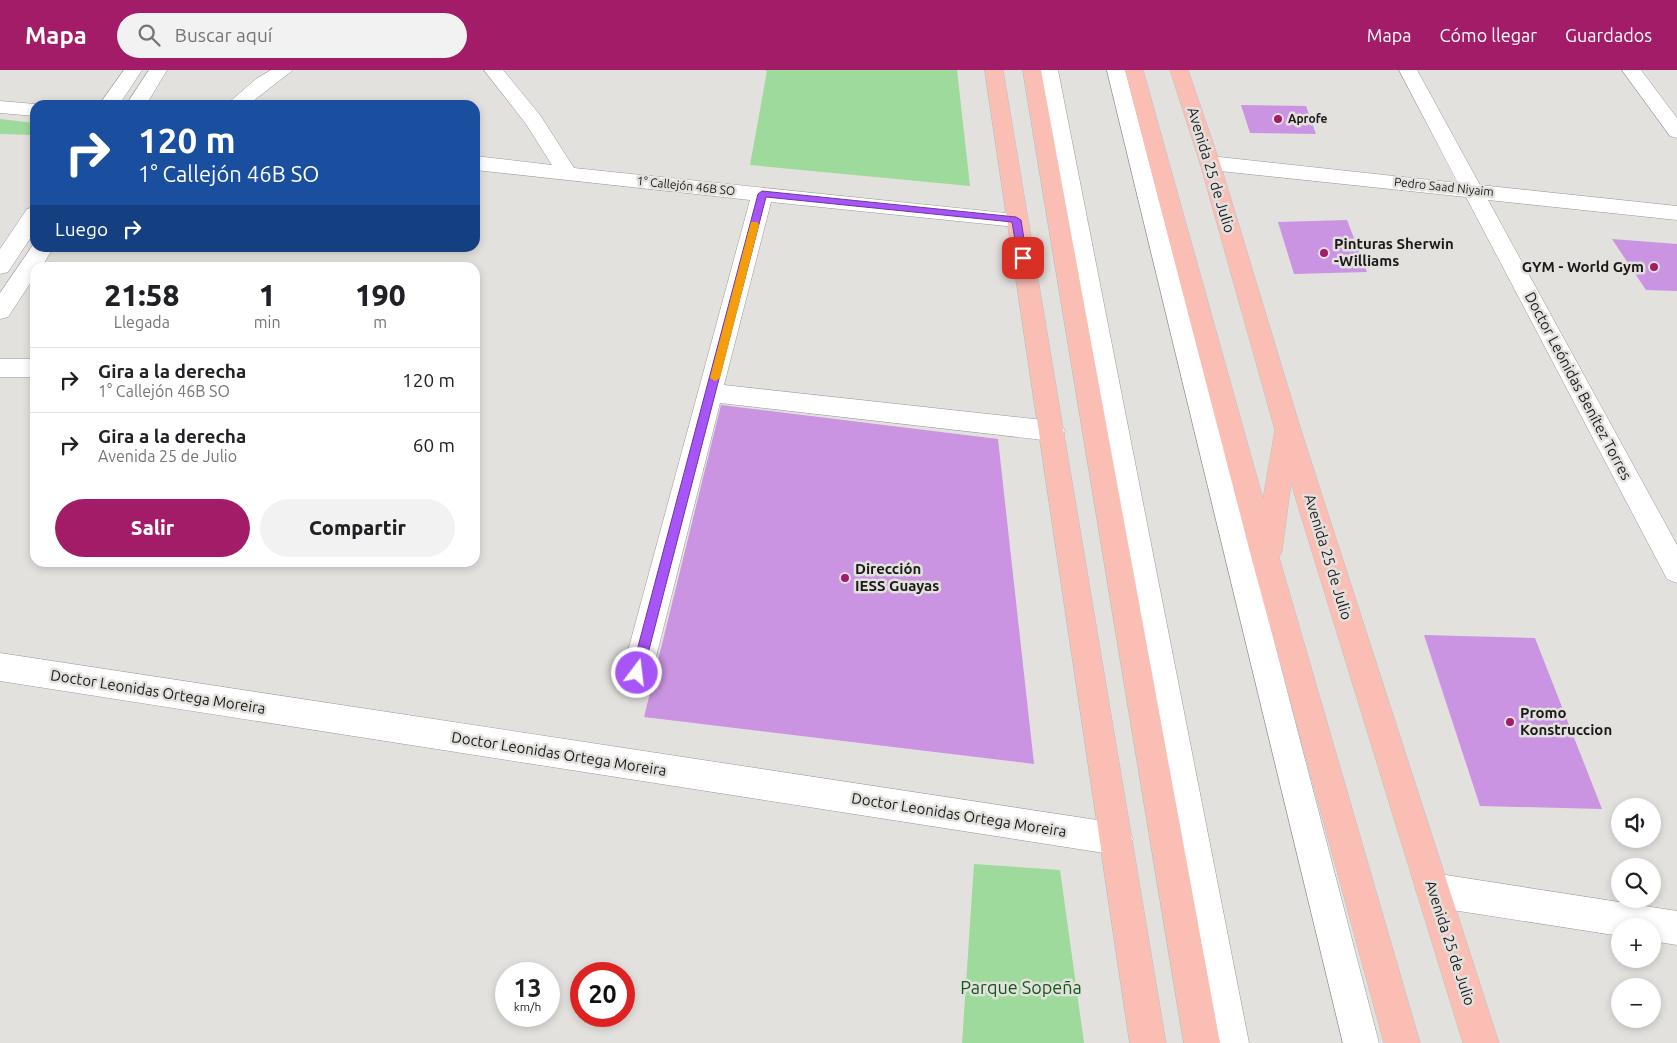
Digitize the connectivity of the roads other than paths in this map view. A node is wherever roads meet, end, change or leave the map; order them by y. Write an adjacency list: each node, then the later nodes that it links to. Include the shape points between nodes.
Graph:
1 (133, 70): 15 (street)
2 (158, 70): 16 (street)
3 (284, 70): 17 (street)
4 (493, 70): 25 (street, via 544,133)
5 (994, 70): 29 (main road)
6 (1000, 70): 24 (main road)
7 (1032, 70): 24 (main road)
8 (1049, 70): 48 (street)
9 (1116, 70): 49 (street)
10 (1134, 70): 39 (main road)
11 (1159, 70): 20 (main road)
12 (1179, 70): 20 (main road, Avenida 25 de Julio)
13 (1408, 70): 26 (street, Doctor Leónidas Benítez Torres)
14 (1630, 70): 21 (street)
15 (112, 100)
16 (139, 100)
17 (242, 100)
18 (0, 106): 19 (street)
19 (30, 109)
20 (1195, 119): 22 (main road, Avenida 25 de Julio)
21 (1677, 132)
22 (1210, 163): 26 (street, Pedro Saad Niyaim); 37 (main road, Avenida 25 de Julio)
23 (480, 164): 25 (street, 1° Callejón 46B SO)
24 (1050, 170): 47 (main road)
25 (567, 174): 27 (street, 1° Callejón 46B SO)
26 (1473, 190): 28 (street, Pedro Saad Niyaim); 40 (street, Doctor Leónidas Benítez Torres)
27 (762, 194): 29 (street, 1° Callejón 46B SO); 36 (street)
28 (1677, 213)
29 (1016, 220): 38 (main road)
30 (30, 221): 31 (street)
31 (0, 266)
32 (30, 266): 33 (street)
33 (0, 311)
34 (0, 368): 35 (street)
35 (30, 368)
36 (711, 393): 38 (street); 42 (street)
37 (1287, 427): 39 (main road); 44 (main road, Avenida 25 de Julio)
38 (1052, 431): 43 (main road)
39 (1266, 560): 50 (main road)
40 (1677, 571)
41 (0, 667): 43 (street, Doctor Leonidas Ortega Moreira)
42 (637, 673)
43 (1117, 839): 46 (main road)
44 (1433, 890): 45 (street); 51 (main road, Avenida 25 de Julio)
45 (1677, 928)
46 (1148, 1043)
47 (1202, 1043)
48 (1231, 1043)
49 (1360, 1043)
50 (1402, 1043)
51 (1481, 1043)

